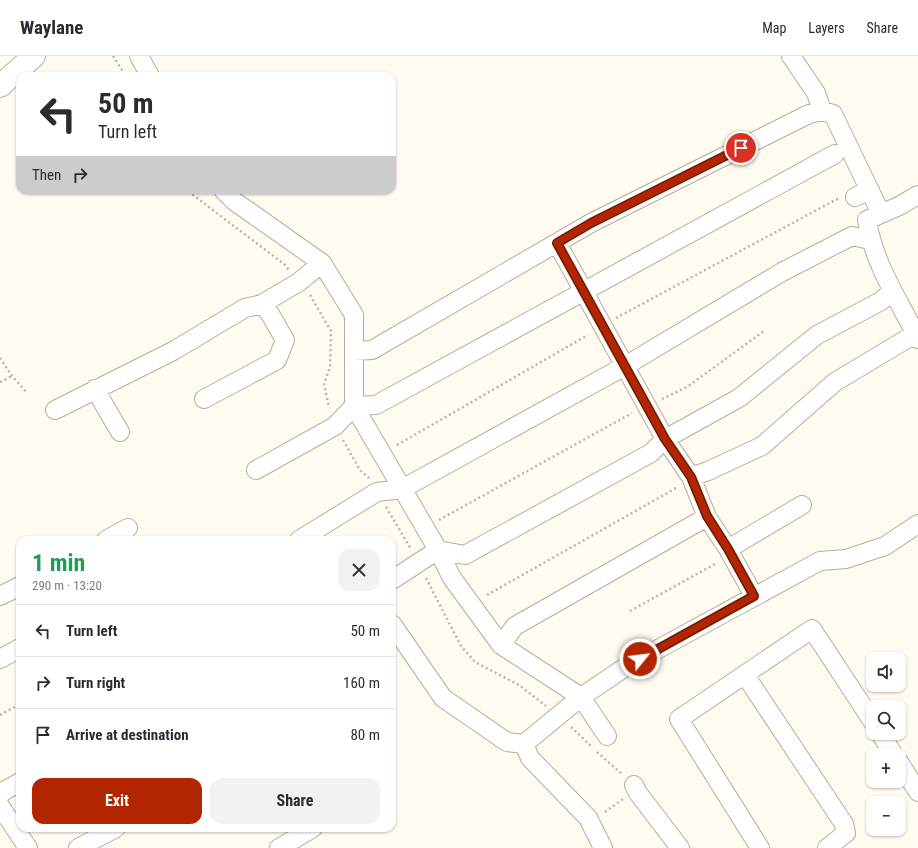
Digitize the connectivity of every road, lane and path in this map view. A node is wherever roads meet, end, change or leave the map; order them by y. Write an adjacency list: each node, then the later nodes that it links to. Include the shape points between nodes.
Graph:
1 (34, 56): 7 (main road)
2 (113, 56): 5 (path)
3 (139, 56): 6 (street)
4 (791, 56): 8 (street, via 816,93)
5 (123, 72)
6 (148, 72)
7 (0, 86)
8 (822, 111): 10 (street, via 833,114); 15 (street, via 809,114 591,223)
9 (834, 154): 17 (street)
10 (862, 193): 13 (street); 20 (path, via 851,192)
11 (227, 194): 16 (street)
12 (918, 195): 13 (street)
13 (881, 214): 14 (street, via 867,220)
14 (870, 240): 18 (street); 25 (street, via 852,236 782,272)
15 (557, 243): 17 (street); 23 (street, via 372,350)
16 (322, 263): 19 (street, via 299,282); 23 (street, via 354,315)
17 (583, 290): 20 (street); 32 (street, via 376,405)
18 (892, 292): 22 (street); 35 (street, via 881,301 817,335 739,398)
19 (262, 304): 28 (street, via 245,308 173,351); 30 (street, via 286,340 277,360)
20 (603, 326): 25 (street); 36 (path)
21 (764, 331): 31 (path, via 687,387)
22 (917, 336): 38 (street, via 835,382 762,446)
23 (354, 351): 32 (street)
24 (0, 358): 26 (path)
25 (625, 366): 31 (street); 39 (street)
26 (12, 376): 27 (path); 29 (path)
27 (0, 382)
28 (95, 389): 33 (street); 34 (street)
29 (28, 393)
30 (204, 399)
31 (647, 405): 35 (street); 42 (path)
32 (354, 406): 37 (street, via 335,426); 39 (street)
33 (55, 410)
34 (120, 432)
35 (665, 439): 38 (street); 48 (street, via 651,453 465,555)
36 (394, 447)
37 (256, 470)
38 (691, 477): 41 (street); 51 (path, via 683,485)
39 (402, 489): 46 (street, via 377,492); 48 (street)
40 (802, 505): 47 (street)
41 (707, 516): 47 (street); 56 (street, via 515,626)
42 (439, 521)
43 (918, 524): 53 (street, via 885,546 846,559 820,561)
44 (128, 528): 45 (street)
45 (113, 536)
46 (306, 536)
47 (728, 549): 53 (street); 54 (path, via 721,560)
48 (438, 550): 49 (street); 56 (street, via 452,578)
49 (396, 577)
50 (16, 588): 52 (street)
51 (487, 595)
52 (0, 596)
53 (754, 596): 60 (street, via 627,666)
54 (630, 612)
55 (396, 630): 65 (street, via 443,698 507,742)
56 (501, 645): 60 (street)
57 (16, 650): 58 (street)
58 (0, 659)
59 (745, 675): 62 (street, via 812,629); 82 (street, via 679,719); 83 (street, via 844,824 846,834)
60 (581, 697): 64 (street); 65 (street)
61 (16, 706): 63 (path)
62 (866, 711)
63 (0, 715)
64 (606, 736)
65 (524, 744): 72 (street, via 530,758)
66 (906, 773): 69 (street)
67 (16, 784): 70 (street)
68 (634, 785): 72 (path, via 629,794); 81 (street)
69 (918, 792)
70 (0, 795)
71 (0, 806): 73 (street)
72 (590, 823): 80 (street)
73 (16, 830)
74 (17, 832): 77 (street)
75 (108, 832): 78 (street)
76 (306, 832): 79 (street)
77 (28, 848)
78 (78, 848)
79 (279, 848)
80 (603, 848)
81 (680, 848)
82 (760, 848)
83 (827, 848)

